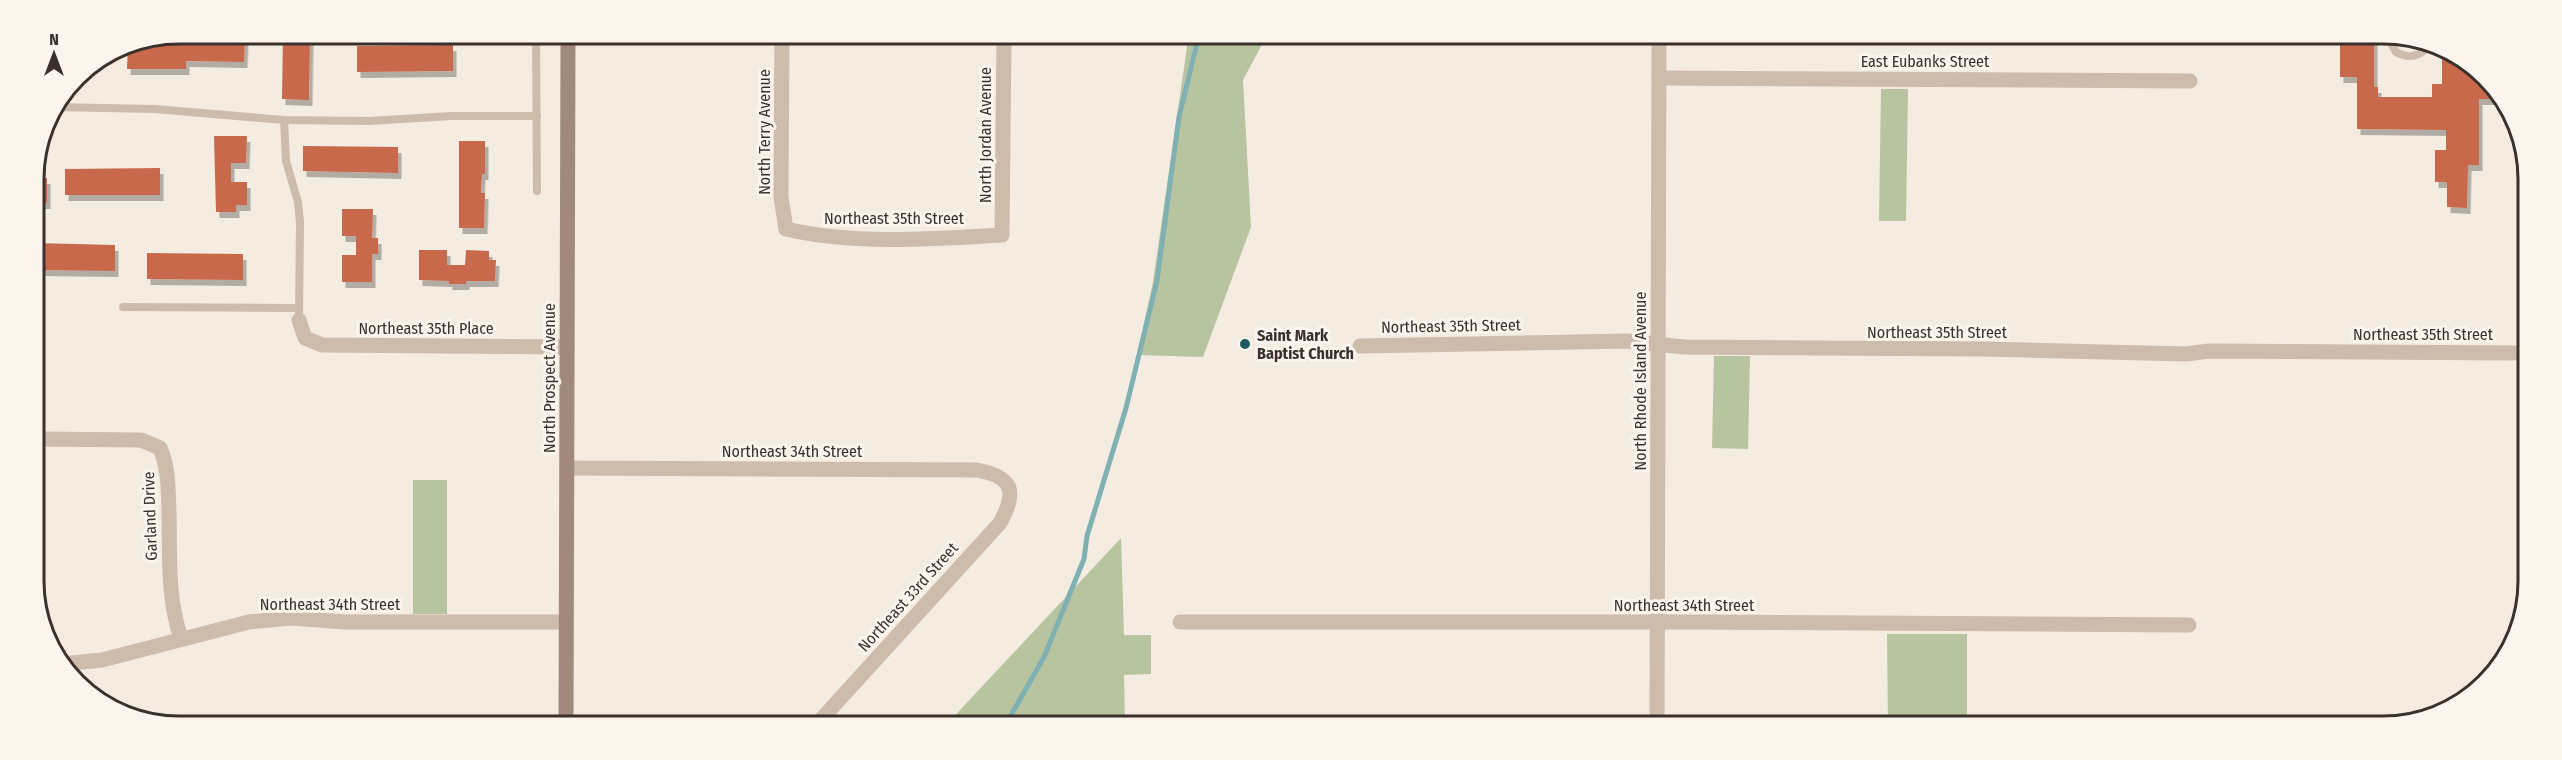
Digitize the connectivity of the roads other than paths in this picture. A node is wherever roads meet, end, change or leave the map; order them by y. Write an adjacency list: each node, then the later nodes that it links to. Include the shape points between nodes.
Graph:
1 (536, 44): 11 (lane)
2 (568, 44): 20 (street, North Prospect Avenue)
3 (782, 44): 14 (street, North Terry Avenue, via 781,197)
4 (1004, 44): 15 (street, North Jordan Avenue)
5 (1659, 44): 8 (street, North Rhode Island Avenue)
6 (2392, 44): 7 (lane, via 2396,52 2409,57)
7 (2425, 50)
8 (1659, 78): 9 (street, East Eubanks Street); 18 (street, North Rhode Island Avenue)
9 (2190, 81)
10 (64, 107): 12 (lane, via 155,109)
11 (537, 116): 12 (lane); 13 (lane)
12 (284, 120): 17 (lane, via 286,161 300,222)
13 (537, 191)
14 (786, 229): 15 (street, Northeast 35th Street, via 821,238)
15 (1002, 235)
16 (123, 307): 17 (lane)
17 (298, 314): 20 (street, Northeast 35th Place, via 305,338 322,345)
18 (1658, 344): 19 (street, Northeast 35th Street, via 1627,341); 21 (street, Northeast 35th Street, via 1816,350 2186,354); 27 (street, North Rhode Island Avenue)
19 (1360, 346)
20 (567, 347): 23 (street, North Prospect Avenue)
21 (2514, 353)
22 (44, 439): 29 (street, Garland Drive, via 141,440 159,448 168,482 170,593)
23 (567, 468): 24 (street, Northeast 34th Street, via 977,470 995,473); 25 (street, North Prospect Avenue)
24 (1010, 487): 32 (street, Northeast 33rd Street, via 1008,507 1000,523)
25 (566, 622): 29 (street, Northeast 34th Street, via 345,622 291,618 249,622); 31 (street, North Prospect Avenue)
26 (1179, 622): 27 (street, Northeast 34th Street)
27 (1658, 622): 28 (street, Northeast 34th Street); 33 (street, North Rhode Island Avenue)
28 (2189, 625)
29 (181, 638): 30 (street, Northeast 34th Street, via 102,660)
30 (71, 663)
31 (566, 716)
32 (823, 716)
33 (1657, 716)

